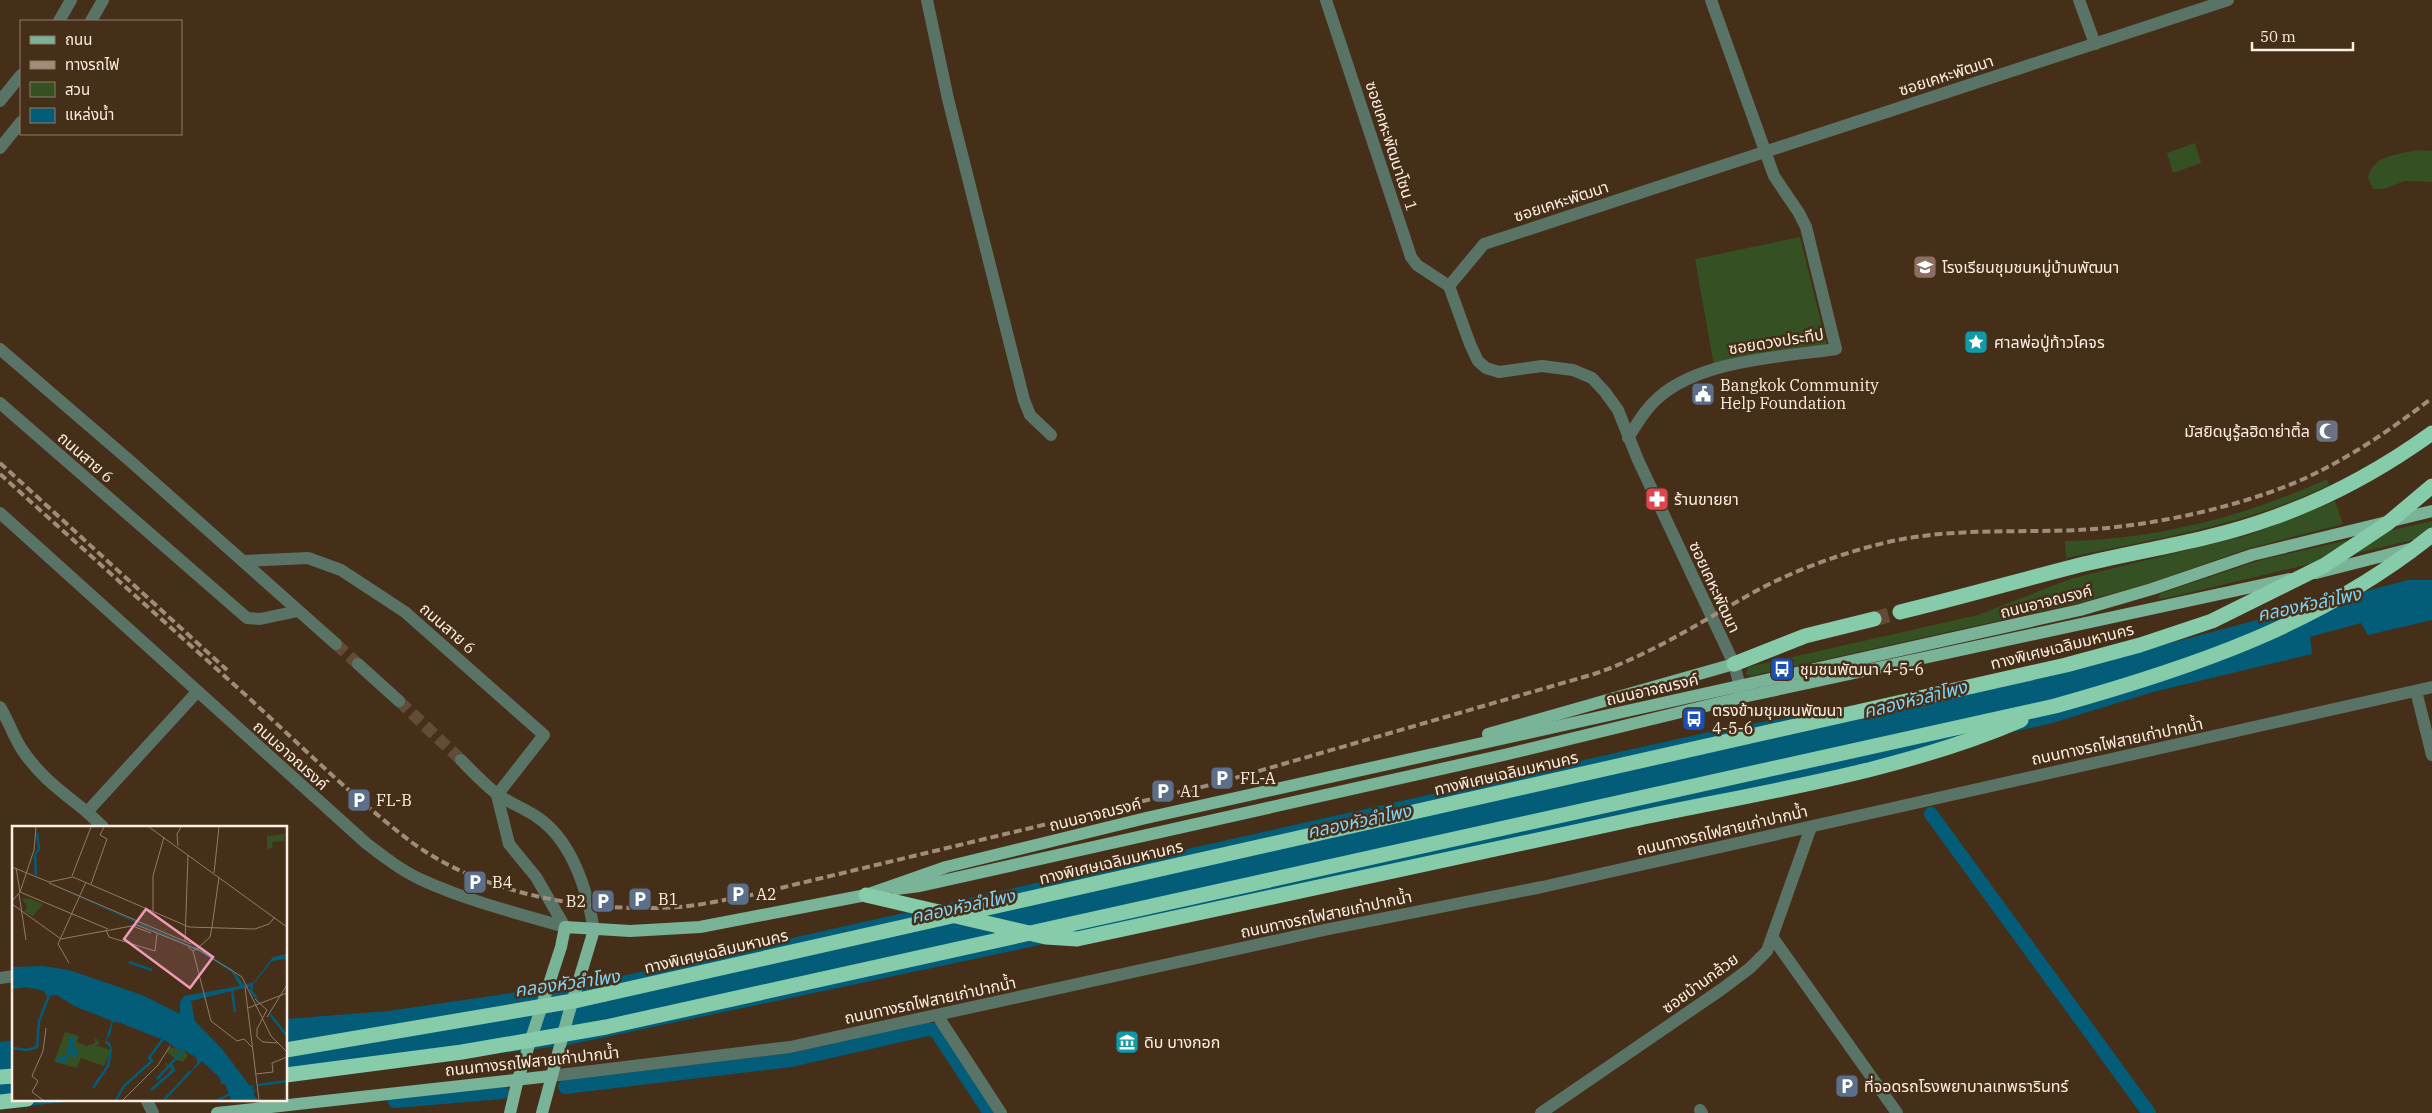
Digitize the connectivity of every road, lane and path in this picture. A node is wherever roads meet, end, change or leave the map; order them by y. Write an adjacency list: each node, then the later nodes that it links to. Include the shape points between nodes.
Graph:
1 (71, 0): 8 (street)
2 (103, 0): 9 (street)
3 (927, 0): 20 (street, via 948,99 1024,400 1030,415)
4 (1326, 0): 16 (street, ซอยเคหะพัฒนาโซน 1, via 1411,257 1417,265)
5 (1711, 0): 15 (street)
6 (2079, 0): 10 (street)
7 (2228, 0): 10 (street, ซอยเคหะพัฒนา)
8 (60, 20)
9 (92, 20)
10 (2095, 44): 15 (street, ซอยเคหะพัฒนา)
11 (20, 76): 12 (street)
12 (0, 101)
13 (20, 123): 14 (street)
14 (0, 148)
15 (1764, 152): 16 (street, ซอยเคหะพัฒนา, via 1484,244); 21 (street, ซอยดวงประทีป, via 1774,176 1806,227 1836,348 1716,367 1684,380 1658,398)
16 (1449, 286): 21 (street, ซอยเคหะพัฒนา, via 1478,361 1486,368 1499,372 1542,366 1573,370 1592,378 1618,410)
17 (0, 349): 27 (street, ถนนสาย 6)
18 (0, 403): 28 (street, ถนนสาย 6, via 247,618 260,620)
19 (2432, 433): 29 (highway, via 2370,474 2270,519)
20 (1051, 435)
21 (1628, 438): 33 (street, ซอยเคหะพัฒนา)
22 (2432, 486): 53 (highway, ทางพิเศษเฉลิมมหานคร, via 2388,523 2325,565 2212,621 2131,648 579,1000)
23 (2432, 511): 35 (main road, ถนนอาจณรงค์, via 2252,555 2080,610)
24 (0, 513): 37 (street, ถนนอาจณรงค์)
25 (2432, 535): 39 (highway, via 2404,558 2328,606 2241,647 2145,681)
26 (2432, 542): 35 (main road, ถนนอาจณรงค์, via 2326,571)
27 (245, 561): 28 (street, ถนนสาย 6); 44 (street, ถนนสาย 6, via 308,558 342,570 405,612 544,735)
28 (298, 611): 31 (street, ถนนสาย 6)
29 (1900, 612)
30 (1874, 619): 33 (highway, via 1805,636)
31 (336, 644)
32 (358, 664): 38 (street)
33 (1734, 664): 35 (street, ซอยเคหะพัฒนา); 42 (main road, via 1494,732)
34 (2432, 687): 36 (street, ถนนทางรถไฟสายเก่าปากน้ำ)
35 (1742, 691): 42 (main road, ถนนอาจณรงค์); 48 (main road, ถนนอาจณรงค์, via 1489,758 920,886)
36 (2416, 691): 41 (street); 47 (street, ถนนทางรถไฟสายเก่าปากน้ำ)
37 (197, 692): 45 (street); 49 (street, ถนนอาจณรงค์, via 367,844 394,864 421,880 468,899)
38 (399, 701)
39 (2055, 706): 48 (highway, via 1992,732 1858,772 1076,940 1046,937 904,904); 54 (highway, via 606,1026 462,1052)
40 (0, 707): 45 (street, via 32,765)
41 (2432, 755)
42 (1425, 756): 48 (main road, ถนนอาจณรงค์, via 1146,818 946,867)
43 (461, 760): 44 (street)
44 (498, 795): 49 (street, via 509,844 536,877); 50 (street, via 538,817 560,841 580,873 588,896)
45 (87, 812): 46 (street)
46 (103, 826)
47 (1811, 827): 51 (street, ซอยบ้านกล้วย); 52 (street, ถนนทางรถไฟสายเก่าปากน้ำ)
48 (871, 893): 50 (main road, ถนนอาจณรงค์, via 700,927)
49 (565, 927): 50 (main road, ถนนอาจณรงค์); 56 (main road)
50 (592, 936): 55 (main road)
51 (1773, 938): 63 (street, ซอยบ้านกล้วย, via 1767,951 1750,968); 64 (street)
52 (937, 1016): 55 (street, ถนนทางรถไฟสายเก่าปากน้ำ, via 790,1047); 62 (street)
53 (288, 1050)
54 (288, 1075)
55 (551, 1076): 56 (main road, ถนนทางรถไฟสายเก่าปากน้ำ); 61 (main road)
56 (518, 1079): 59 (main road, ถนนทางรถไฟสายเก่าปากน้ำ); 60 (main road)
57 (18, 1100): 58 (highway)
58 (0, 1102)
59 (217, 1113)
60 (510, 1113)
61 (542, 1113)
62 (1001, 1113)
63 (1541, 1113)
64 (1898, 1113)

